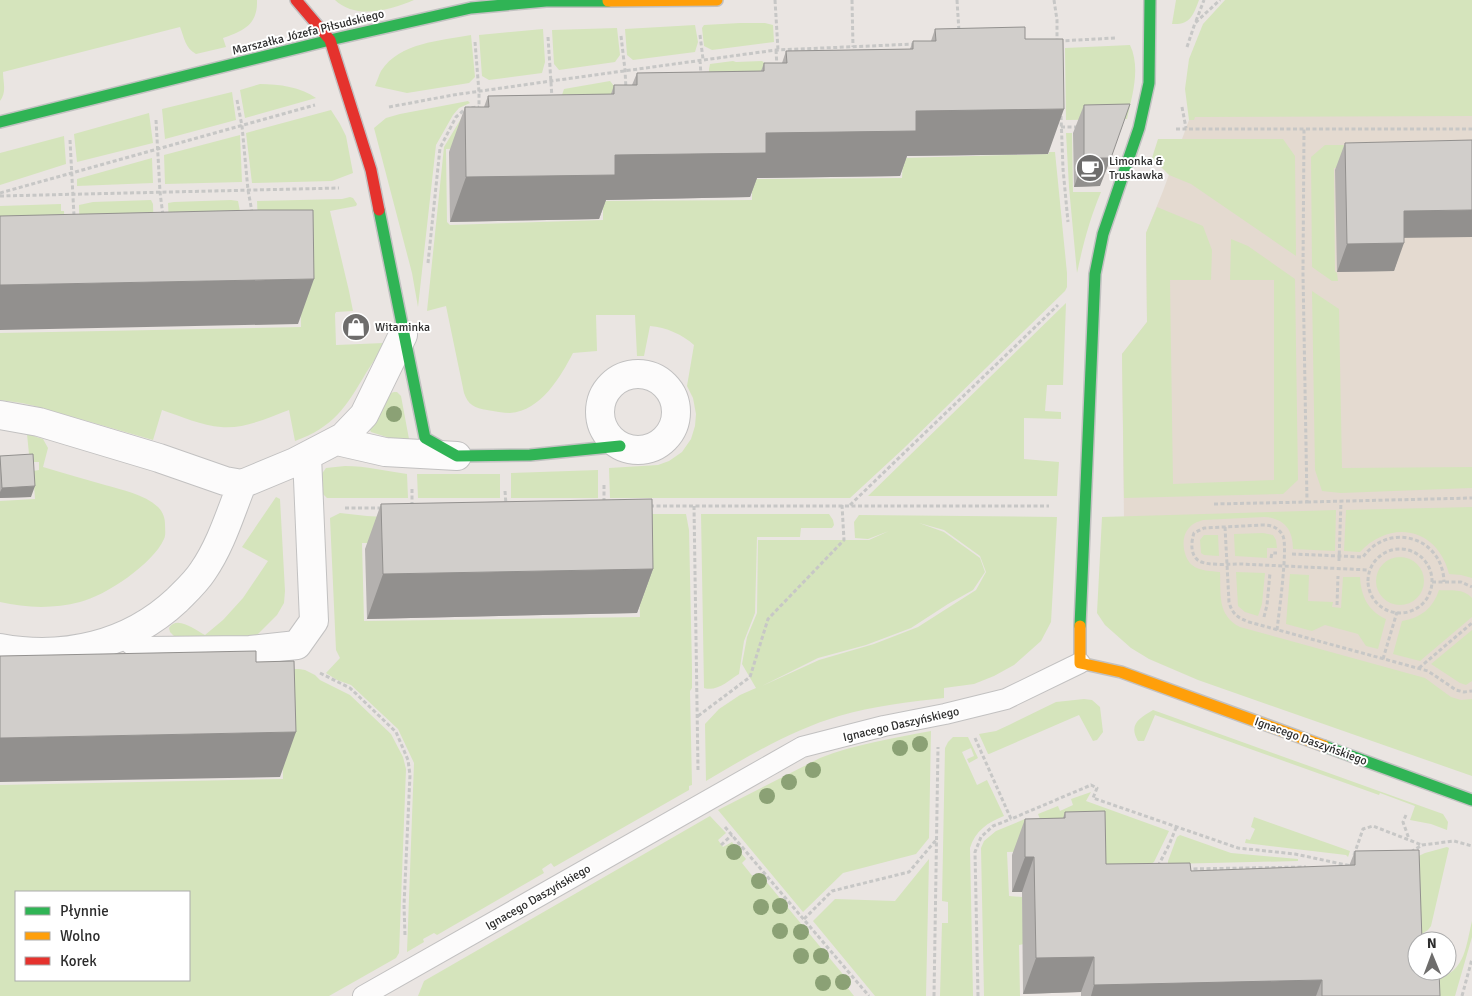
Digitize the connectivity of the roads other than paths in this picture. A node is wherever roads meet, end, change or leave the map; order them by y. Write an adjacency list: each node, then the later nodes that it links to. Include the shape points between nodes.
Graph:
1 (296, 0): 5 (street)
2 (718, 0): 4 (street, Marszałka Józefa Piłsudskiego)
3 (1150, 0): 16 (street, via 1149,83 1139,128 1102,234 1095,274)
4 (546, 1): 5 (street, Marszałka Józefa Piłsudskiego, via 471,8)
5 (330, 40): 6 (street, Marszałka Józefa Piłsudskiego); 7 (street, via 371,170)
6 (0, 122)
7 (403, 334): 9 (street, via 364,415); 12 (street, via 425,438)
8 (0, 415): 13 (street, via 39,422)
9 (337, 441): 11 (street); 12 (street, via 385,452)
10 (620, 446): 12 (street, via 530,455)
11 (307, 456): 13 (street); 14 (street, via 314,621 297,645 250,650 146,651)
12 (457, 456)
13 (242, 484): 14 (street, via 221,540 202,573 166,610)
14 (126, 635): 15 (street, via 76,650 42,652)
15 (0, 648)
16 (1080, 663): 17 (street, Ignacego Daszyńskiego, via 1122,672); 18 (lane, Ignacego Daszyńskiego, via 1006,699 802,747)
17 (1472, 800)
18 (363, 996)

